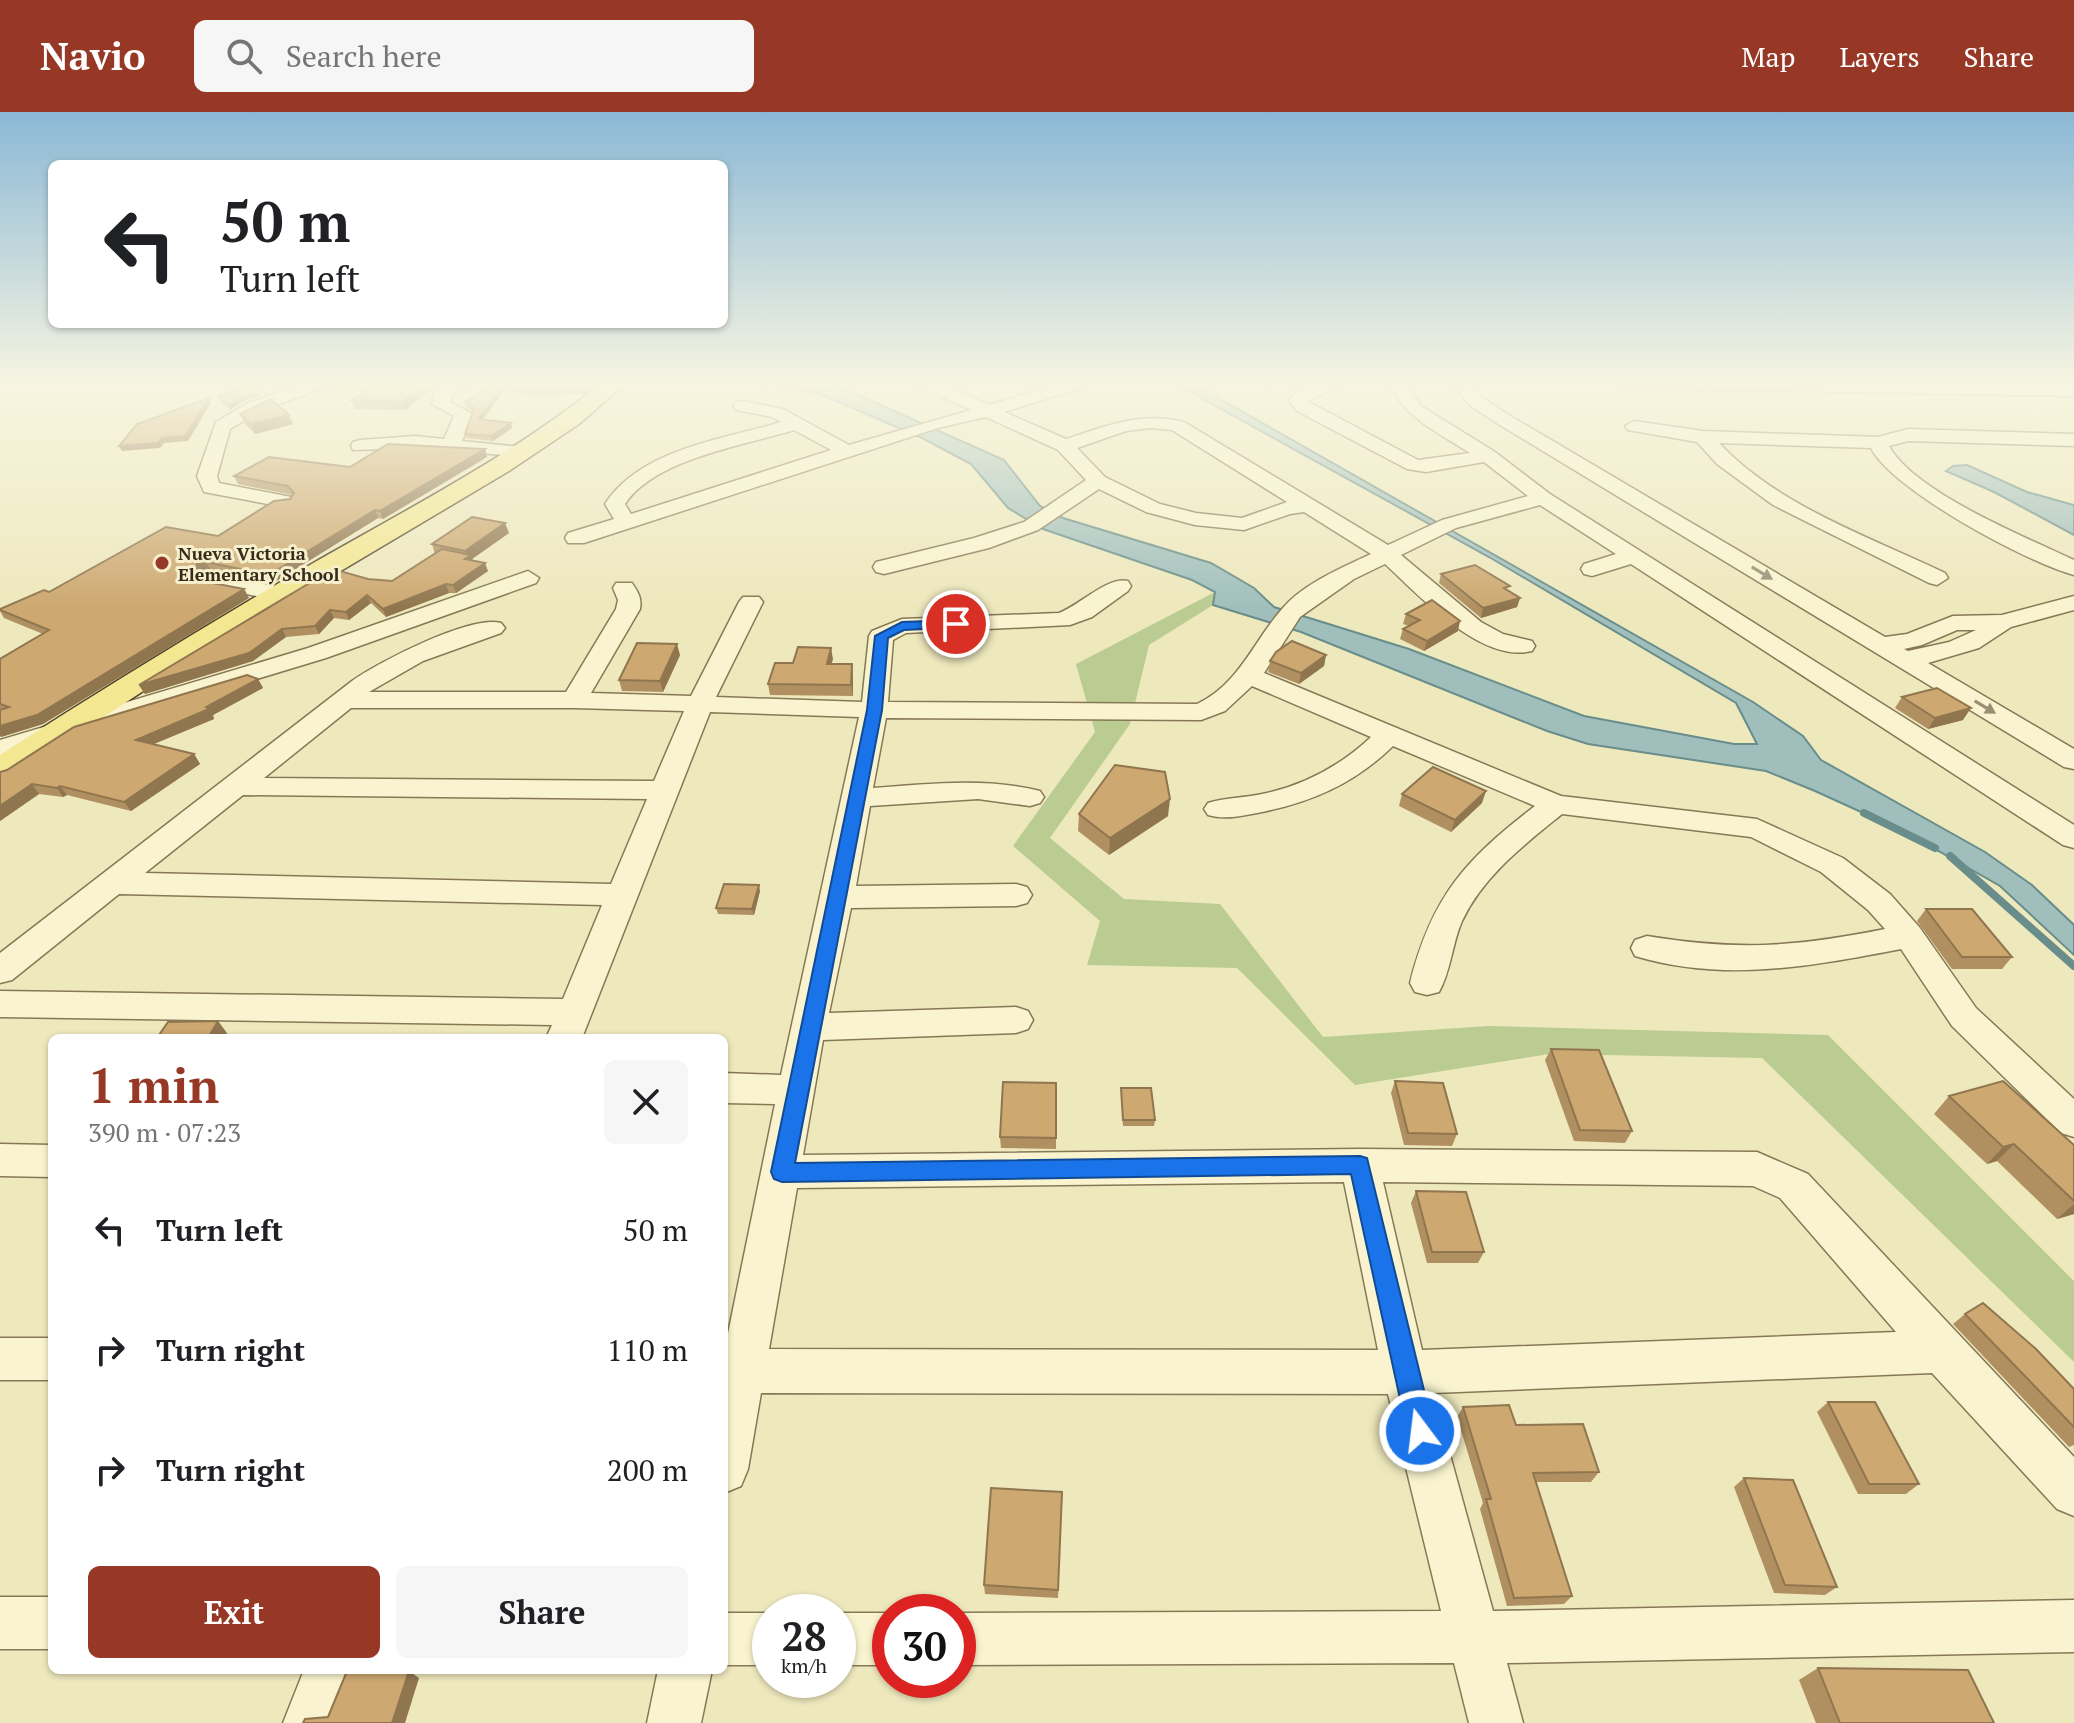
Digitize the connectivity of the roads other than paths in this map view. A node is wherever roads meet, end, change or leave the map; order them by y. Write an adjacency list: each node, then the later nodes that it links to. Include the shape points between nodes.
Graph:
1 (212, 458): 17 (street, via 207,476 211,488)
2 (512, 458): 31 (main road)
3 (673, 458): 19 (street, via 634,479 615,504)
4 (829, 458): 19 (street)
5 (1076, 458): 14 (street)
6 (1230, 458): 18 (street)
7 (1400, 458): 8 (street, via 1426,466)
8 (1474, 458)
9 (1492, 458): 16 (street)
10 (1580, 458): 15 (street)
11 (1588, 458): 15 (street)
12 (1723, 458): 27 (street, via 1767,491)
13 (1885, 458): 24 (street, via 1909,482)
14 (1098, 481): 18 (street, via 1153,508 1229,524); 23 (street, via 1031,526)
15 (1626, 483): 16 (street); 37 (street); 37 (street, one-way to 37, via 1882,645)
16 (1559, 494): 21 (street, via 1439,528); 22 (street)
17 (284, 501)
18 (1308, 506): 21 (street)
19 (627, 523): 20 (street)
20 (576, 538)
21 (1388, 555): 36 (street, via 1473,627 1495,640); 39 (street, via 1346,574 1284,622)
22 (1636, 555): 25 (street); 56 (street)
23 (884, 567)
24 (2074, 568)
25 (1592, 569)
26 (528, 578): 45 (street, via 317,653)
27 (1937, 578)
28 (210, 580): 31 (street)
29 (1120, 586): 44 (street, via 1084,612 1062,620 902,626 888,631 881,636)
30 (624, 588): 42 (street, via 628,609)
31 (281, 594): 45 (main road, via 175,656)
32 (751, 602): 43 (street)
33 (2074, 603): 34 (street)
34 (2003, 622): 37 (street, via 1953,623); 38 (street, via 1988,635)
35 (493, 628): 41 (street, via 393,664)
36 (1523, 646)
37 (1910, 650): 38 (street); 48 (street, one-way to 48)
38 (1938, 655): 40 (street)
39 (1249, 676): 44 (street, via 1201,712); 46 (street)
40 (1993, 687)
41 (345, 700): 42 (street); 50 (street)
42 (574, 700): 43 (street)
43 (700, 704): 44 (street); 51 (street)
44 (874, 710): 53 (street)
45 (70, 727): 47 (street); 49 (main road)
46 (1389, 735): 54 (street); 55 (street, via 1350,769 1316,786 1275,800)
47 (0, 749)
48 (2074, 761)
49 (0, 770)
50 (235, 786): 51 (street); 57 (street)
51 (664, 790): 58 (street)
52 (1030, 797): 53 (street, via 978,790)
53 (855, 798): 60 (street)
54 (1556, 804): 61 (street, via 1757,828 1832,865 1879,902); 64 (street, via 1489,858 1454,900)
55 (1218, 809)
56 (2074, 838)
57 (112, 883): 58 (street); 63 (street)
58 (622, 895): 67 (street)
59 (1016, 895): 60 (street)
60 (838, 897): 68 (street)
61 (1909, 936): 62 (street, via 1766,959 1700,957); 71 (street, via 1964,1017)
62 (1647, 948)
63 (0, 971)
64 (1427, 983)
65 (0, 1004): 67 (street)
66 (1016, 1020): 68 (street)
67 (569, 1025)
68 (808, 1027): 70 (street)
69 (728, 1088): 70 (street)
70 (798, 1090): 75 (street)
71 (2074, 1122)
72 (0, 1160): 73 (street)
73 (48, 1161)
74 (1360, 1165): 75 (street); 76 (street, via 1757,1169 1794,1186); 80 (street)
75 (782, 1172): 79 (street)
76 (1942, 1351): 80 (street); 82 (street)
77 (0, 1359): 78 (street)
78 (48, 1359)
79 (743, 1371): 80 (street); 81 (street)
80 (1405, 1372): 86 (street)
81 (728, 1448)
82 (2074, 1492)
83 (0, 1623): 84 (street)
84 (48, 1623)
85 (2074, 1626): 86 (street)
86 (1476, 1637): 89 (street); 94 (street)
87 (728, 1639): 88 (street)
88 (752, 1639)
89 (976, 1639)
90 (329, 1674): 92 (street)
91 (684, 1674): 93 (street)
92 (310, 1723)
93 (674, 1723)
94 (1496, 1723)

